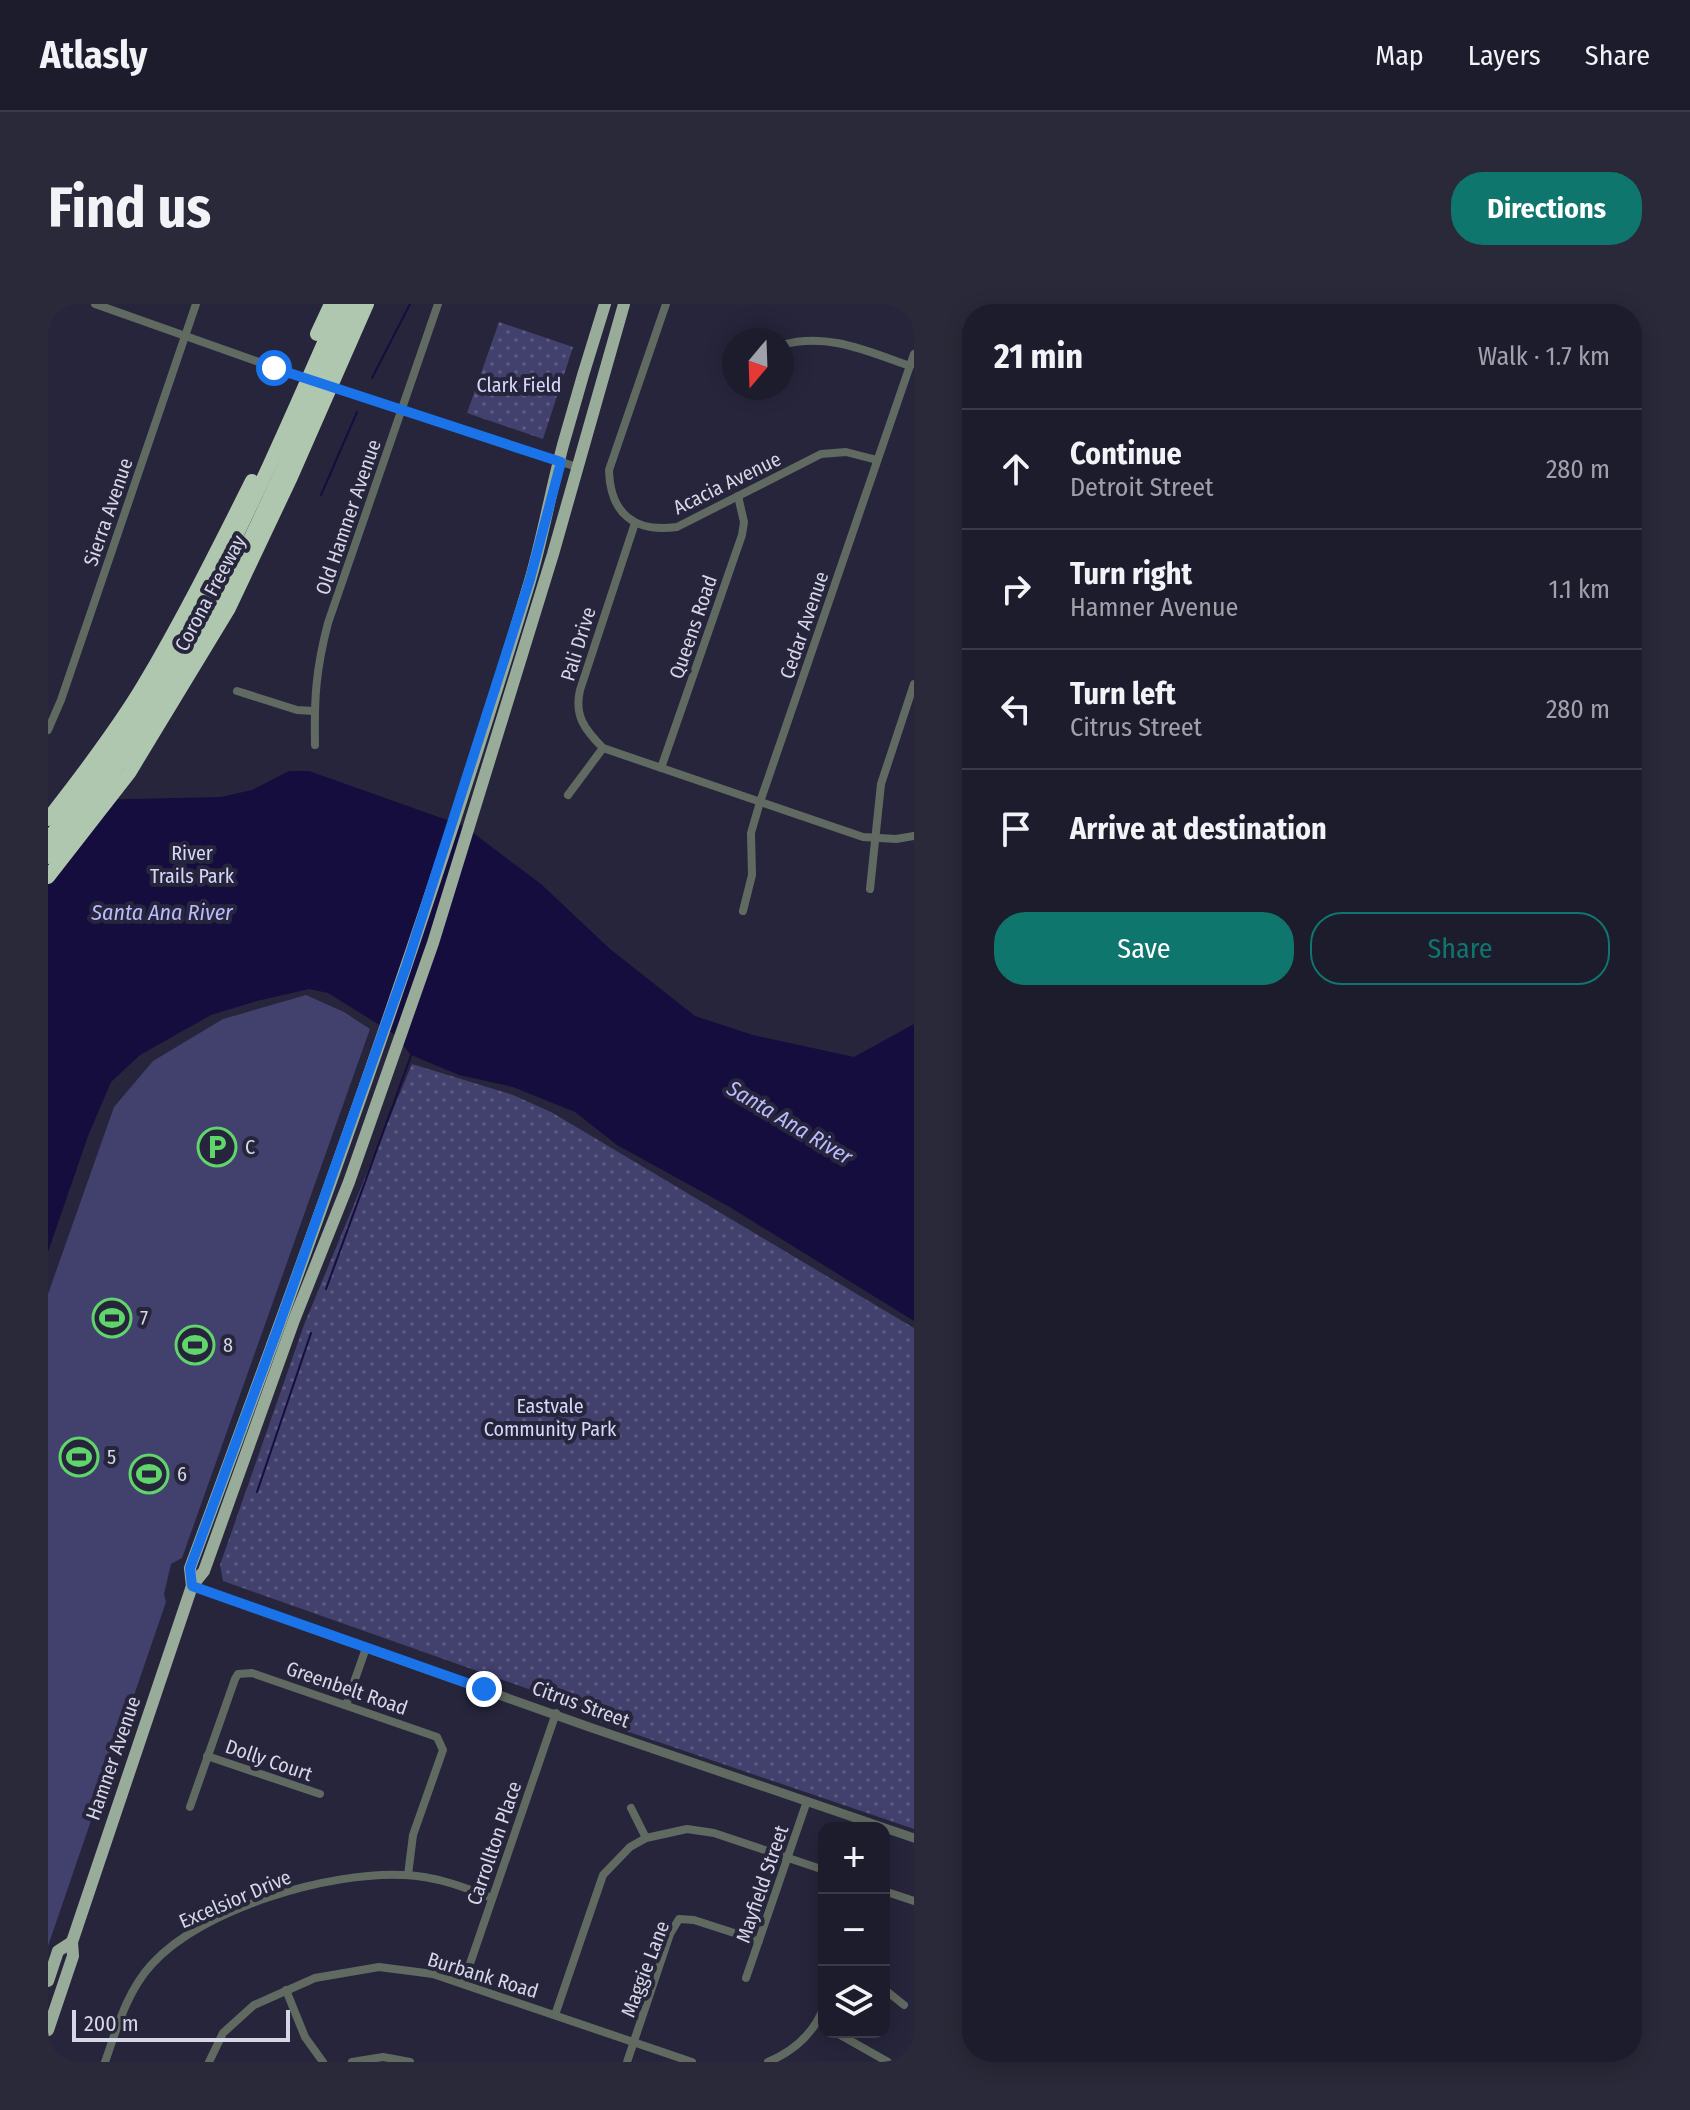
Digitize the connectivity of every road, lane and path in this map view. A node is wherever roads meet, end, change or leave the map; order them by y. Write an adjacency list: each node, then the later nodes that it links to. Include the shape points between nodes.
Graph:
1 (95, 304): 13 (street)
2 (196, 304): 13 (street, Sierra Avenue)
3 (324, 304): 15 (highway)
4 (331, 304): 15 (highway, Corona Freeway)
5 (341, 304): 31 (highway, via 228,556)
6 (354, 304): 31 (highway, via 240,559 160,702)
7 (367, 304): 18 (highway, Corona Freeway)
8 (375, 304): 18 (highway)
9 (438, 304): 19 (street, Old Hamner Avenue)
10 (605, 304): 21 (main road, Hamner Avenue)
11 (624, 304): 22 (main road, Hamner Avenue)
12 (666, 304): 24 (street, via 609,470 609,489 617,507)
13 (185, 336): 19 (street); 28 (street, Sierra Avenue)
14 (794, 342): 17 (street, via 824,340)
15 (309, 354): 31 (highway, Corona Freeway, via 261,463 141,691)
16 (914, 354): 17 (street, Cedar Avenue)
17 (910, 366): 20 (street, Cedar Avenue)
18 (339, 367): 31 (highway, Corona Freeway, via 229,608)
19 (402, 411): 21 (street); 27 (street, Old Hamner Avenue, via 328,623)
20 (877, 460): 23 (street, Acacia Avenue, via 846,452 821,454); 34 (street, Cedar Avenue)
21 (561, 462): 22 (street); 43 (main road, Hamner Avenue, via 530,579 406,967 190,1568)
22 (577, 467): 43 (main road, Hamner Avenue, via 433,943 204,1571)
23 (738, 496): 24 (street, Acacia Avenue, via 677,527 656,530); 32 (street, Queens Road, via 742,535)
24 (635, 523): 30 (street, Pali Drive, via 578,701 586,732)
25 (914, 684): 37 (street, via 881,784)
26 (237, 691): 27 (street)
27 (314, 711): 29 (street, Old Hamner Avenue)
28 (48, 730)
29 (315, 745)
30 (603, 748): 32 (street); 33 (street)
31 (110, 767): 35 (highway, Corona Freeway); 38 (highway); 39 (highway); 40 (highway, Corona Freeway)
32 (661, 768): 34 (street)
33 (568, 795)
34 (760, 802): 37 (street); 42 (street, Cedar Avenue, via 751,833 752,875)
35 (48, 819)
36 (914, 836): 37 (street)
37 (876, 838): 41 (street)
38 (48, 839)
39 (48, 857)
40 (48, 877)
41 (870, 889)
42 (743, 911)
43 (192, 1586): 44 (street, Citrus Street); 61 (main road, Hamner Avenue)
44 (366, 1648): 45 (street); 46 (street, Citrus Street)
45 (346, 1705): 47 (street, Greenbelt Road, via 252,1673 238,1674); 56 (street, Greenbelt Road, via 426,1732 441,1743 413,1835)
46 (556, 1713): 49 (street, Citrus Street); 58 (street, Carrollton Place)
47 (207, 1756): 48 (street, Dolly Court); 50 (street)
48 (320, 1794)
49 (807, 1801): 53 (street, Citrus Street); 54 (street, Mayfield Street)
50 (190, 1807)
51 (631, 1808): 52 (street)
52 (646, 1838): 54 (street, via 687,1829); 68 (street, via 603,1875)
53 (914, 1838)
54 (789, 1858): 55 (street); 60 (street, Mayfield Street)
55 (818, 1868)
56 (408, 1875): 58 (street, Excelsior Drive); 73 (street, Excelsior Drive, via 303,1887 194,1930 170,1945 135,1987)
57 (890, 1893): 59 (street)
58 (492, 1898): 64 (street, Carrollton Place)
59 (914, 1901)
60 (759, 1941): 62 (street, Mayfield Street); 72 (street, Maggie Lane, via 679,1919)
61 (72, 1942): 63 (main road, Hamner Avenue, via 58,1951); 70 (main road, Hamner Avenue, via 73,1956)
62 (746, 1978)
63 (48, 1981)
64 (463, 1984): 65 (street, Burbank Road, via 379,1967 315,1978); 68 (street, Burbank Road)
65 (286, 1990): 74 (street, Burbank Road, via 238,2018 223,2033); 75 (street, via 305,2037)
66 (890, 1994): 67 (street)
67 (904, 2005)
68 (555, 2015): 72 (street, Burbank Road)
69 (818, 2027): 80 (street)
70 (48, 2030)
71 (846, 2038): 81 (street)
72 (634, 2042): 78 (street, Maggie Lane); 79 (street, Burbank Road)
73 (105, 2062)
74 (209, 2062)
75 (323, 2062)
76 (352, 2062): 77 (street, via 383,2057)
77 (410, 2062)
78 (627, 2062)
79 (692, 2062)
80 (768, 2062)
81 (888, 2062)

